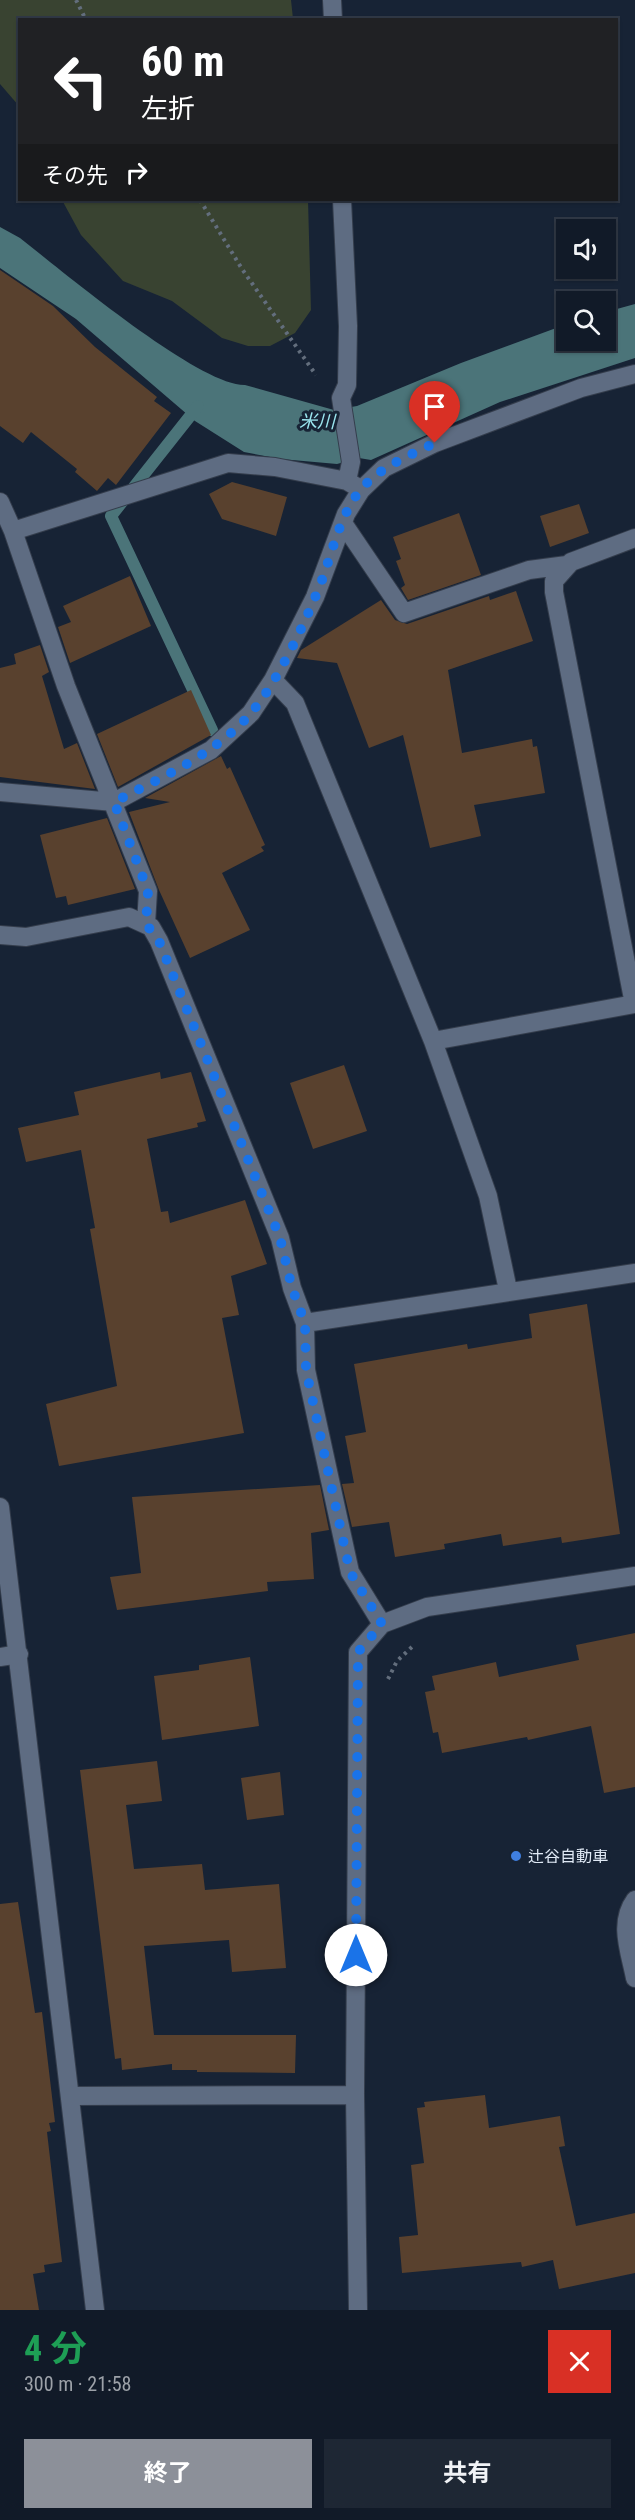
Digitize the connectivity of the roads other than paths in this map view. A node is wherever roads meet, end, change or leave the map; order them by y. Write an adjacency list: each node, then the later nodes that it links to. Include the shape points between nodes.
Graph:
1 (332, 0): 2 (street)
2 (333, 18)
3 (342, 201): 5 (street, via 348,326 347,385 342,395)
4 (635, 374): 5 (street, via 580,388 435,443)
5 (354, 485): 7 (street); 8 (street, via 275,467 228,463)
6 (0, 502): 8 (street)
7 (343, 523): 10 (street, via 404,613 529,570); 11 (street, via 315,597)
8 (13, 531): 13 (street, via 66,686)
9 (635, 538): 10 (street, via 595,551)
10 (567, 566): 16 (street, via 554,581 554,592)
11 (273, 680): 13 (street, via 251,712 212,750); 17 (street, via 295,702)
12 (0, 792): 13 (street)
13 (114, 802): 14 (street, via 148,891)
14 (146, 924): 15 (street, via 129,917 26,937); 20 (street, via 159,941 280,1238)
15 (0, 935)
16 (634, 1004): 17 (street)
17 (433, 1041): 19 (street, via 488,1196)
18 (635, 1273): 19 (street)
19 (508, 1290): 20 (street)
20 (305, 1323): 23 (street, via 306,1370 350,1572)
21 (0, 1507): 24 (street)
22 (635, 1576): 23 (street, via 427,1607)
23 (382, 1624): 28 (street, via 358,1652)
24 (20, 1654): 25 (street); 29 (street)
25 (0, 1657)
26 (635, 1900): 27 (street, via 626,1917)
27 (635, 1978)
28 (355, 2095): 29 (street); 31 (street)
29 (71, 2096): 30 (street)
30 (96, 2310)
31 (358, 2310)

